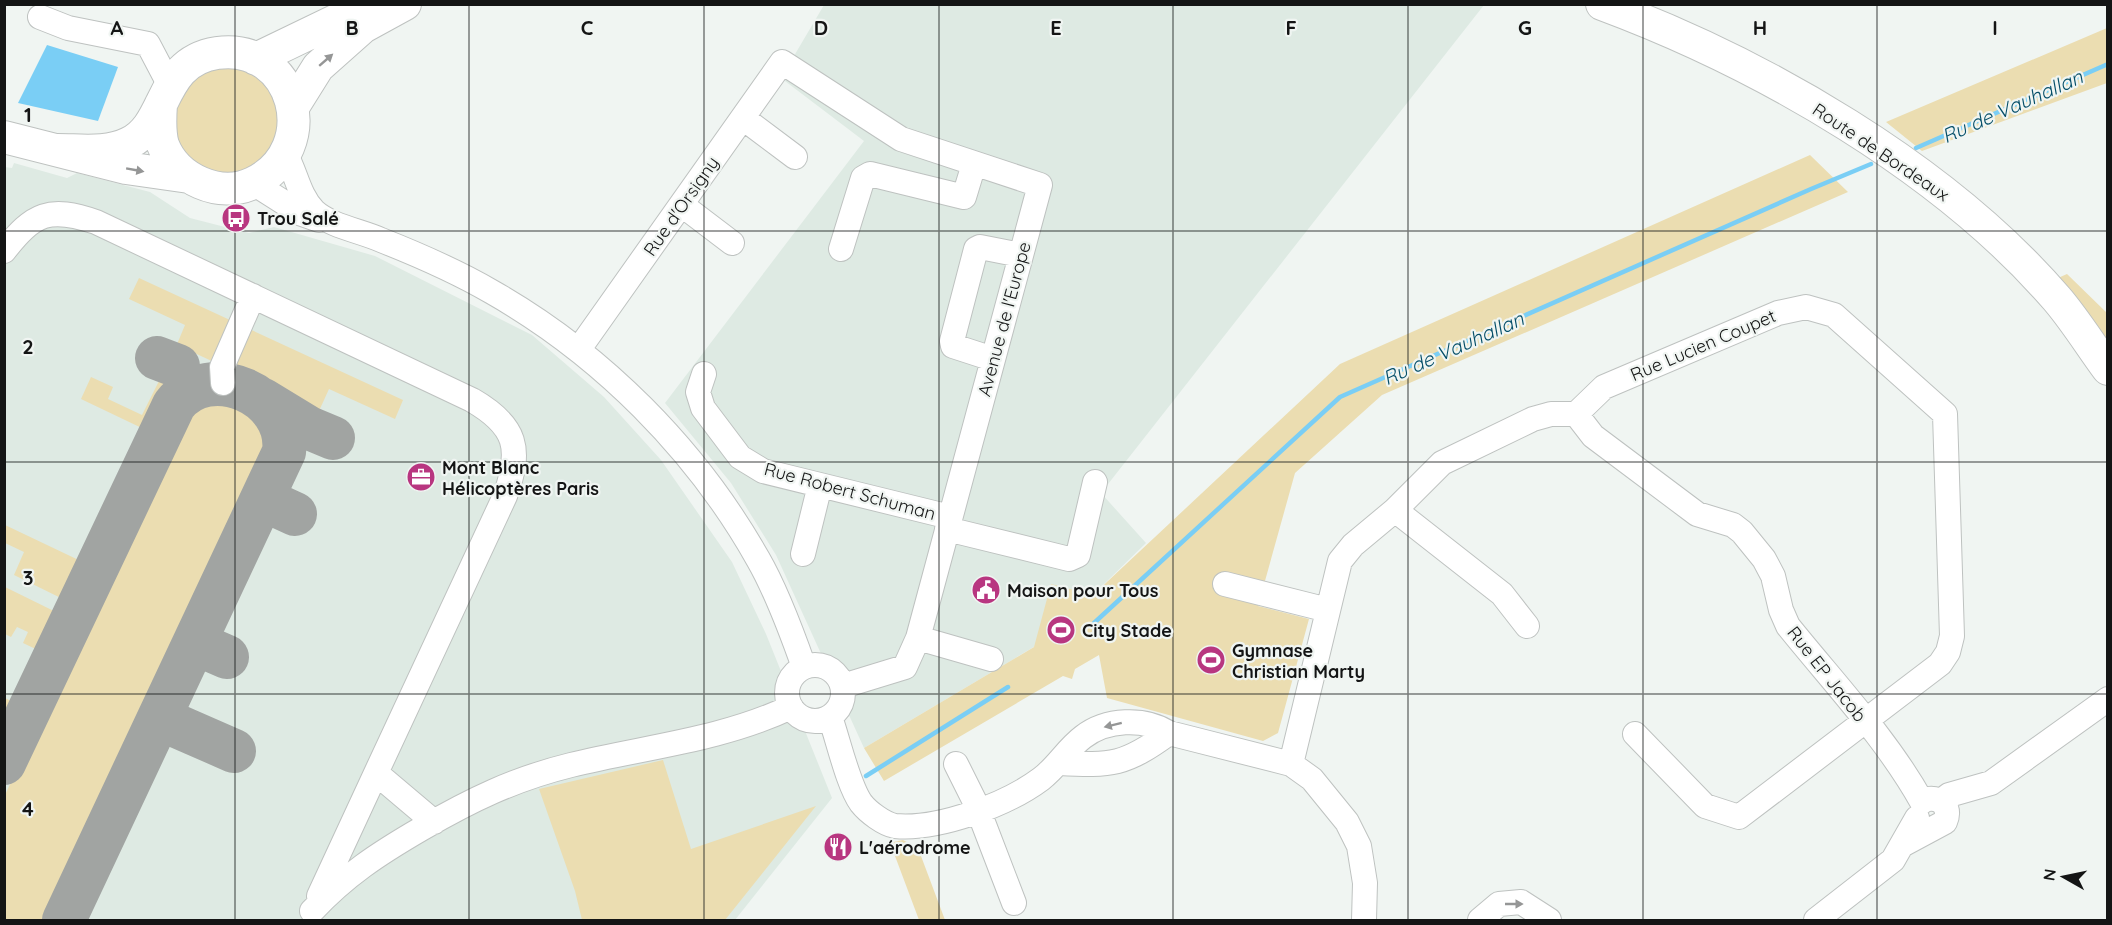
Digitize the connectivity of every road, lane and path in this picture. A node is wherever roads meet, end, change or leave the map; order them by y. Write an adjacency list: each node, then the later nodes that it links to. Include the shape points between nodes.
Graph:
1 (370, 4): 5 (main road)
2 (405, 4): 8 (main road, one-way to 2, via 318,67 363,27)
3 (1602, 4): 26 (main road, Route de Bordeaux, via 1736,63 1911,167 1972,214 2032,272 2058,300)
4 (40, 17): 7 (street, via 68,28 148,44)
5 (256, 59): 7 (main road, via 227,53 199,59 182,69); 8 (main road, via 286,87)
6 (782, 62): 9 (street, Rue d'Orsigny); 14 (street, Avenue de l'Europe, via 901,139)
7 (165, 94): 11 (main road, via 140,136 131,142 113,149); 15 (main road, via 159,125 164,145 174,163)
8 (293, 108): 12 (main road, via 295,124)
9 (743, 118): 13 (street); 17 (street, Rue d'Orsigny)
10 (4, 137): 11 (main road)
11 (58, 150): 15 (main road, one-way to 15, via 126,168)
12 (286, 155): 16 (main road, via 272,172); 18 (street, via 301,194 315,212)
13 (795, 157)
14 (974, 164): 20 (street, via 964,196 870,174 863,178); 22 (street, Avenue de l'Europe, via 1040,185)
15 (189, 177): 16 (main road, via 223,188)
16 (253, 183): 18 (street, via 302,214)
17 (682, 205): 19 (street); 24 (street, Rue d'Orsigny)
18 (353, 229): 24 (street, via 458,273)
19 (732, 243)
20 (841, 249)
21 (4, 251): 23 (street, via 34,219 46,214 76,215)
22 (1021, 255): 25 (street, Avenue de l'Europe); 25 (street, via 976,249 952,341 953,346)
23 (254, 296): 28 (street, via 222,367); 51 (street, via 478,403 500,420 513,442 514,466 505,496)
24 (579, 349): 40 (street, via 659,426 716,492 759,560)
25 (993, 359): 33 (street, Avenue de l'Europe)
26 (2108, 369)
27 (704, 374): 31 (street, Rue Robert Schuman, via 698,392 703,408 740,457 763,471)
28 (223, 383)
29 (1576, 414): 32 (street, via 1533,419 1442,463); 45 (street, Rue EP Jacob, via 1593,436 1697,514 1733,525 1742,532 1773,576 1780,610 1788,626); 45 (street, Rue Lucien Coupet, via 1604,387 1778,313 1806,307 1834,315 1945,414 1952,636 1948,652 1940,664)
30 (1095, 482): 33 (street, Rue Robert Schuman, via 1078,555 1069,559)
31 (820, 484): 33 (street, Rue Robert Schuman); 34 (street)
32 (1395, 510): 36 (street, via 1340,561); 37 (street, via 1502,594)
33 (949, 523): 38 (street, Avenue de l'Europe)
34 (803, 554)
35 (1225, 584): 36 (street)
36 (1328, 610): 50 (street)
37 (1527, 626)
38 (918, 638): 39 (street); 41 (street, Avenue de l'Europe, via 905,667)
39 (991, 659)
40 (804, 667): 41 (street, via 830,669); 43 (street, via 790,680 787,689)
41 (843, 686): 44 (street, via 840,705)
42 (2102, 699): 53 (street, via 1991,783 1949,795)
43 (791, 707): 44 (street, via 804,719); 54 (street, via 760,720 671,745 521,778 474,798)
44 (830, 717): 52 (street, via 861,803 880,819 893,826)
45 (1865, 722): 47 (street, Rue Lucien Coupet, via 1739,817 1705,806); 53 (street, Rue EP Jacob)
46 (1169, 733): 48 (street, via 1120,763); 48 (street, one-way to 48, via 1159,726 1109,725 1084,736); 50 (street)
47 (1635, 734)
48 (1059, 763): 52 (street, via 1040,780)
49 (956, 764): 52 (street)
50 (1291, 764): 57 (street, via 1326,795 1359,846 1365,883)
51 (376, 773): 54 (street); 56 (street)
52 (979, 811): 55 (street)
53 (1931, 813): 60 (street, via 1893,860)
54 (434, 822): 56 (street, via 365,862 334,887)
55 (1014, 903)
56 (310, 916)
57 (1364, 921)
58 (1480, 921): 59 (street, one-way to 59, via 1499,904 1521,902)
59 (1549, 921)
60 (1816, 921)

